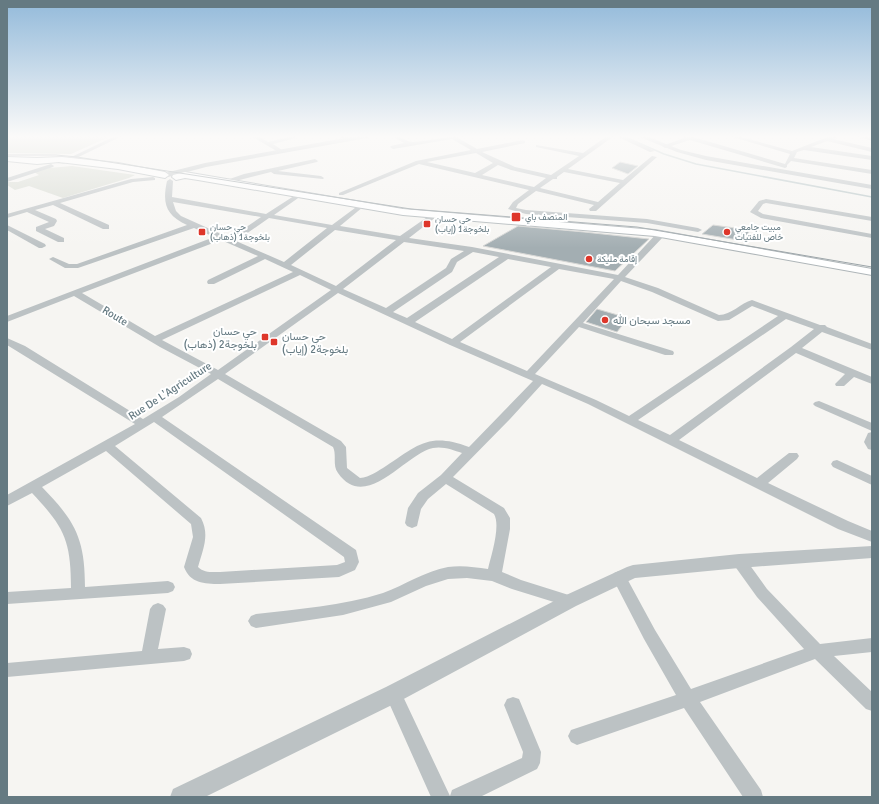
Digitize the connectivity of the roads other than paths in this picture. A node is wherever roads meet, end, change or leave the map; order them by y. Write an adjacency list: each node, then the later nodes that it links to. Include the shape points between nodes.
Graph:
1 (140, 173): 23 (main road, via 141,177)
2 (26, 174): 22 (street)
3 (142, 174): 21 (main road)
4 (146, 174): 21 (main road)
5 (181, 174): 21 (street)
6 (186, 174): 18 (main road); 21 (main road)
7 (256, 174): 24 (street)
8 (285, 174): 19 (street)
9 (390, 174): 28 (street)
10 (466, 174): 17 (street)
11 (480, 174): 17 (street)
12 (533, 174): 20 (street)
13 (560, 174): 20 (street)
14 (583, 174): 25 (street)
15 (633, 174): 25 (street)
16 (806, 174): 26 (street)
17 (476, 176): 27 (street)
18 (198, 177): 21 (main road); 24 (main road)
19 (321, 178)
20 (553, 178): 27 (street)
21 (166, 179): 23 (street); 30 (street)
22 (7, 180)
23 (133, 180): 31 (street)
24 (224, 182): 29 (main road)
25 (625, 182): 32 (street)
26 (872, 187)
27 (537, 190): 32 (street); 38 (street, via 520,204 513,206 513,210)
28 (341, 194)
29 (299, 195): 33 (main road); 37 (street)
30 (169, 198): 37 (street); 40 (street, via 173,213)
31 (55, 202): 34 (street); 43 (street)
32 (599, 204): 38 (street)
33 (361, 206): 35 (main road); 44 (street)
34 (28, 210): 36 (street); 46 (street, via 53,221 39,229 57,239 39,245)
35 (433, 215): 41 (main road); 50 (street, Rue De L'Agriculture)
36 (7, 216)
37 (269, 216): 44 (street); 51 (street)
38 (584, 217): 41 (street)
39 (872, 219): 49 (street, via 766,201 761,202 754,212 761,216)
40 (194, 225): 51 (street); 55 (street, via 78,266 68,266)
41 (632, 225): 45 (street, via 659,223); 47 (main road)
42 (7, 227): 46 (street)
43 (106, 227)
44 (334, 227): 50 (street); 56 (street)
45 (698, 230)
46 (16, 233): 48 (street)
47 (661, 234): 59 (main road); 60 (street)
48 (7, 235)
49 (872, 236)
50 (402, 238): 52 (street); 62 (street, Rue De L'Agriculture)
51 (225, 239): 53 (street); 63 (street)
52 (472, 249): 54 (street); 64 (street, via 454,261 449,270)
53 (265, 256): 56 (street); 61 (street)
54 (507, 256): 57 (street); 67 (street)
55 (53, 259)
56 (285, 265): 58 (street)
57 (558, 266): 60 (street); 72 (street)
58 (299, 272): 62 (street); 70 (street)
59 (872, 272)
60 (620, 278): 65 (street, via 655,290 718,318 726,318 749,304); 68 (street)
61 (211, 282)
62 (336, 290): 64 (street); 77 (street, Rue De L'Agriculture)
63 (75, 293): 66 (street); 70 (street, Route)
64 (387, 312): 67 (street)
65 (785, 314): 69 (street); 84 (street)
66 (7, 319)
67 (408, 322): 72 (street)
68 (578, 324): 75 (street); 78 (street)
69 (822, 327): 73 (street); 74 (street)
70 (155, 340): 77 (street, Route)
71 (7, 341): 85 (street)
72 (453, 343): 78 (street)
73 (872, 348)
74 (795, 350): 76 (street); 88 (street)
75 (668, 353)
76 (852, 373): 80 (street); 81 (street)
77 (218, 374): 83 (street, Rue De L'Agriculture); 91 (street, Route, via 337,444 340,447 341,470 358,482 377,478 428,444 446,443)
78 (529, 375): 79 (street)
79 (540, 380): 84 (street); 91 (street)
80 (872, 381)
81 (840, 384)
82 (819, 404): 86 (street)
83 (155, 417): 85 (street, Rue De L'Agriculture); 89 (street, via 351,554 350,566 331,572 220,578 198,575 191,567 200,536 200,527 196,521)
84 (630, 420): 88 (street)
85 (143, 424): 89 (street, Rue De L'Agriculture)
86 (872, 427)
87 (872, 436): 90 (street)
88 (671, 440): 96 (street)
89 (106, 445): 97 (street, Rue De L'Agriculture)
90 (872, 446)
91 (470, 452): 94 (street)
92 (792, 456): 96 (street)
93 (837, 464): 95 (street)
94 (444, 478): 99 (street, via 418,502 414,508); 103 (street, via 499,511 503,518)
95 (872, 481)
96 (758, 484): 100 (street)
97 (33, 486): 98 (street, Rue De L'Agriculture); 106 (street, via 52,506 74,540 78,565)
98 (7, 501)
99 (412, 523)
100 (872, 537)
101 (872, 552): 102 (street)
102 (739, 561): 104 (street, via 652,569); 112 (street, via 762,593)
103 (494, 575): 108 (street, via 517,585); 110 (street, via 448,573 386,598 348,608)
104 (620, 577): 108 (street); 117 (street, via 647,633)
105 (168, 587): 106 (street)
106 (78, 593): 107 (street)
107 (7, 598)
108 (570, 601): 116 (street)
109 (158, 609): 114 (street)
110 (256, 621)
111 (872, 645): 112 (street)
112 (816, 651): 117 (street); 118 (street)
113 (184, 654): 114 (street)
114 (149, 657): 115 (street)
115 (7, 670)
116 (393, 694): 121 (street); 122 (street)
117 (687, 699): 120 (street); 124 (street)
118 (872, 702)
119 (513, 706): 123 (street, via 532,752 531,763)
120 (577, 736)
121 (181, 797)
122 (442, 797)
123 (459, 797)
124 (754, 797)

